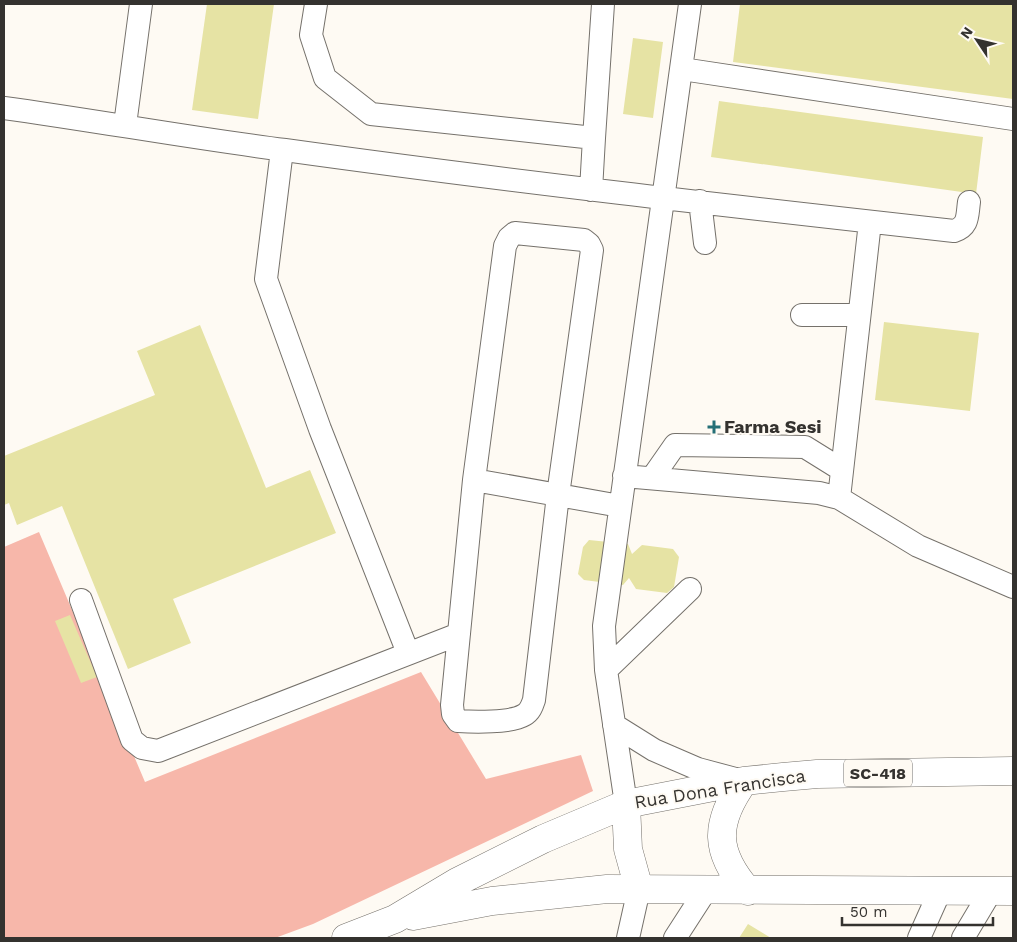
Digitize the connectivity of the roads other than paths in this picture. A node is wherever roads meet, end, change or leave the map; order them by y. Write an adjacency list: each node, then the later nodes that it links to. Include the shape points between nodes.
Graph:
1 (141, 4): 8 (street)
2 (316, 4): 9 (street, via 311,36 325,78 371,114)
3 (603, 4): 9 (street)
4 (690, 4): 5 (street)
5 (682, 69): 7 (street); 12 (street)
6 (4, 108): 8 (street)
7 (1013, 118)
8 (125, 125): 10 (street)
9 (594, 138): 11 (street)
10 (282, 150): 11 (street); 30 (street, via 266,279 320,429)
11 (591, 190): 12 (street)
12 (664, 197): 13 (street); 20 (street)
13 (700, 201): 15 (street); 16 (street)
14 (969, 202): 15 (street, via 967,223 954,231)
15 (870, 222): 18 (street)
16 (705, 243)
17 (802, 315): 18 (street)
18 (859, 315): 19 (street)
19 (842, 470): 21 (street, via 805,448 675,445); 24 (street)
20 (624, 476): 21 (street); 25 (street)
21 (652, 478): 24 (street, via 819,493)
22 (474, 480): 23 (street); 23 (street, via 509,238 515,232 584,240 592,250); 29 (street)
23 (558, 495): 25 (street); 29 (street, via 534,700 523,716 487,722 458,721 453,714)
24 (839, 498): 26 (street, via 918,546)
25 (620, 506): 31 (street, via 604,626)
26 (1013, 587)
27 (690, 589): 31 (street)
28 (81, 600): 30 (street, via 132,740 142,748 158,751)
29 (459, 634): 30 (street)
30 (408, 653)
31 (606, 670): 32 (street)
32 (614, 725): 34 (street, via 672,758 698,769); 35 (street)
33 (1013, 771): 34 (main road, Rua Dona Francisca / SC-418, via 817,774)
34 (744, 781): 35 (main road, Rua Dona Francisca / SC-418); 39 (main road, via 729,802 722,825 723,850 732,873)
35 (626, 804): 36 (main road, via 628,849); 41 (main road, Rua Dona Francisca / SC-418, via 543,839 457,882)
36 (639, 889): 37 (main road, Rua Dona Francisca / SC-418); 41 (main road, Rua Dona Francisca / SC-418, via 530,895); 43 (street)
37 (706, 890): 39 (main road, Rua Dona Francisca / SC-418); 44 (street)
38 (1002, 890): 40 (main road, Rua Dona Francisca / SC-418); 46 (street)
39 (748, 891): 40 (main road, Rua Dona Francisca / SC-418)
40 (940, 891): 45 (street)
41 (394, 919): 42 (main road, Rua Dona Francisca / SC-418)
42 (346, 938)
43 (628, 938)
44 (675, 938)
45 (919, 938)
46 (964, 938)

